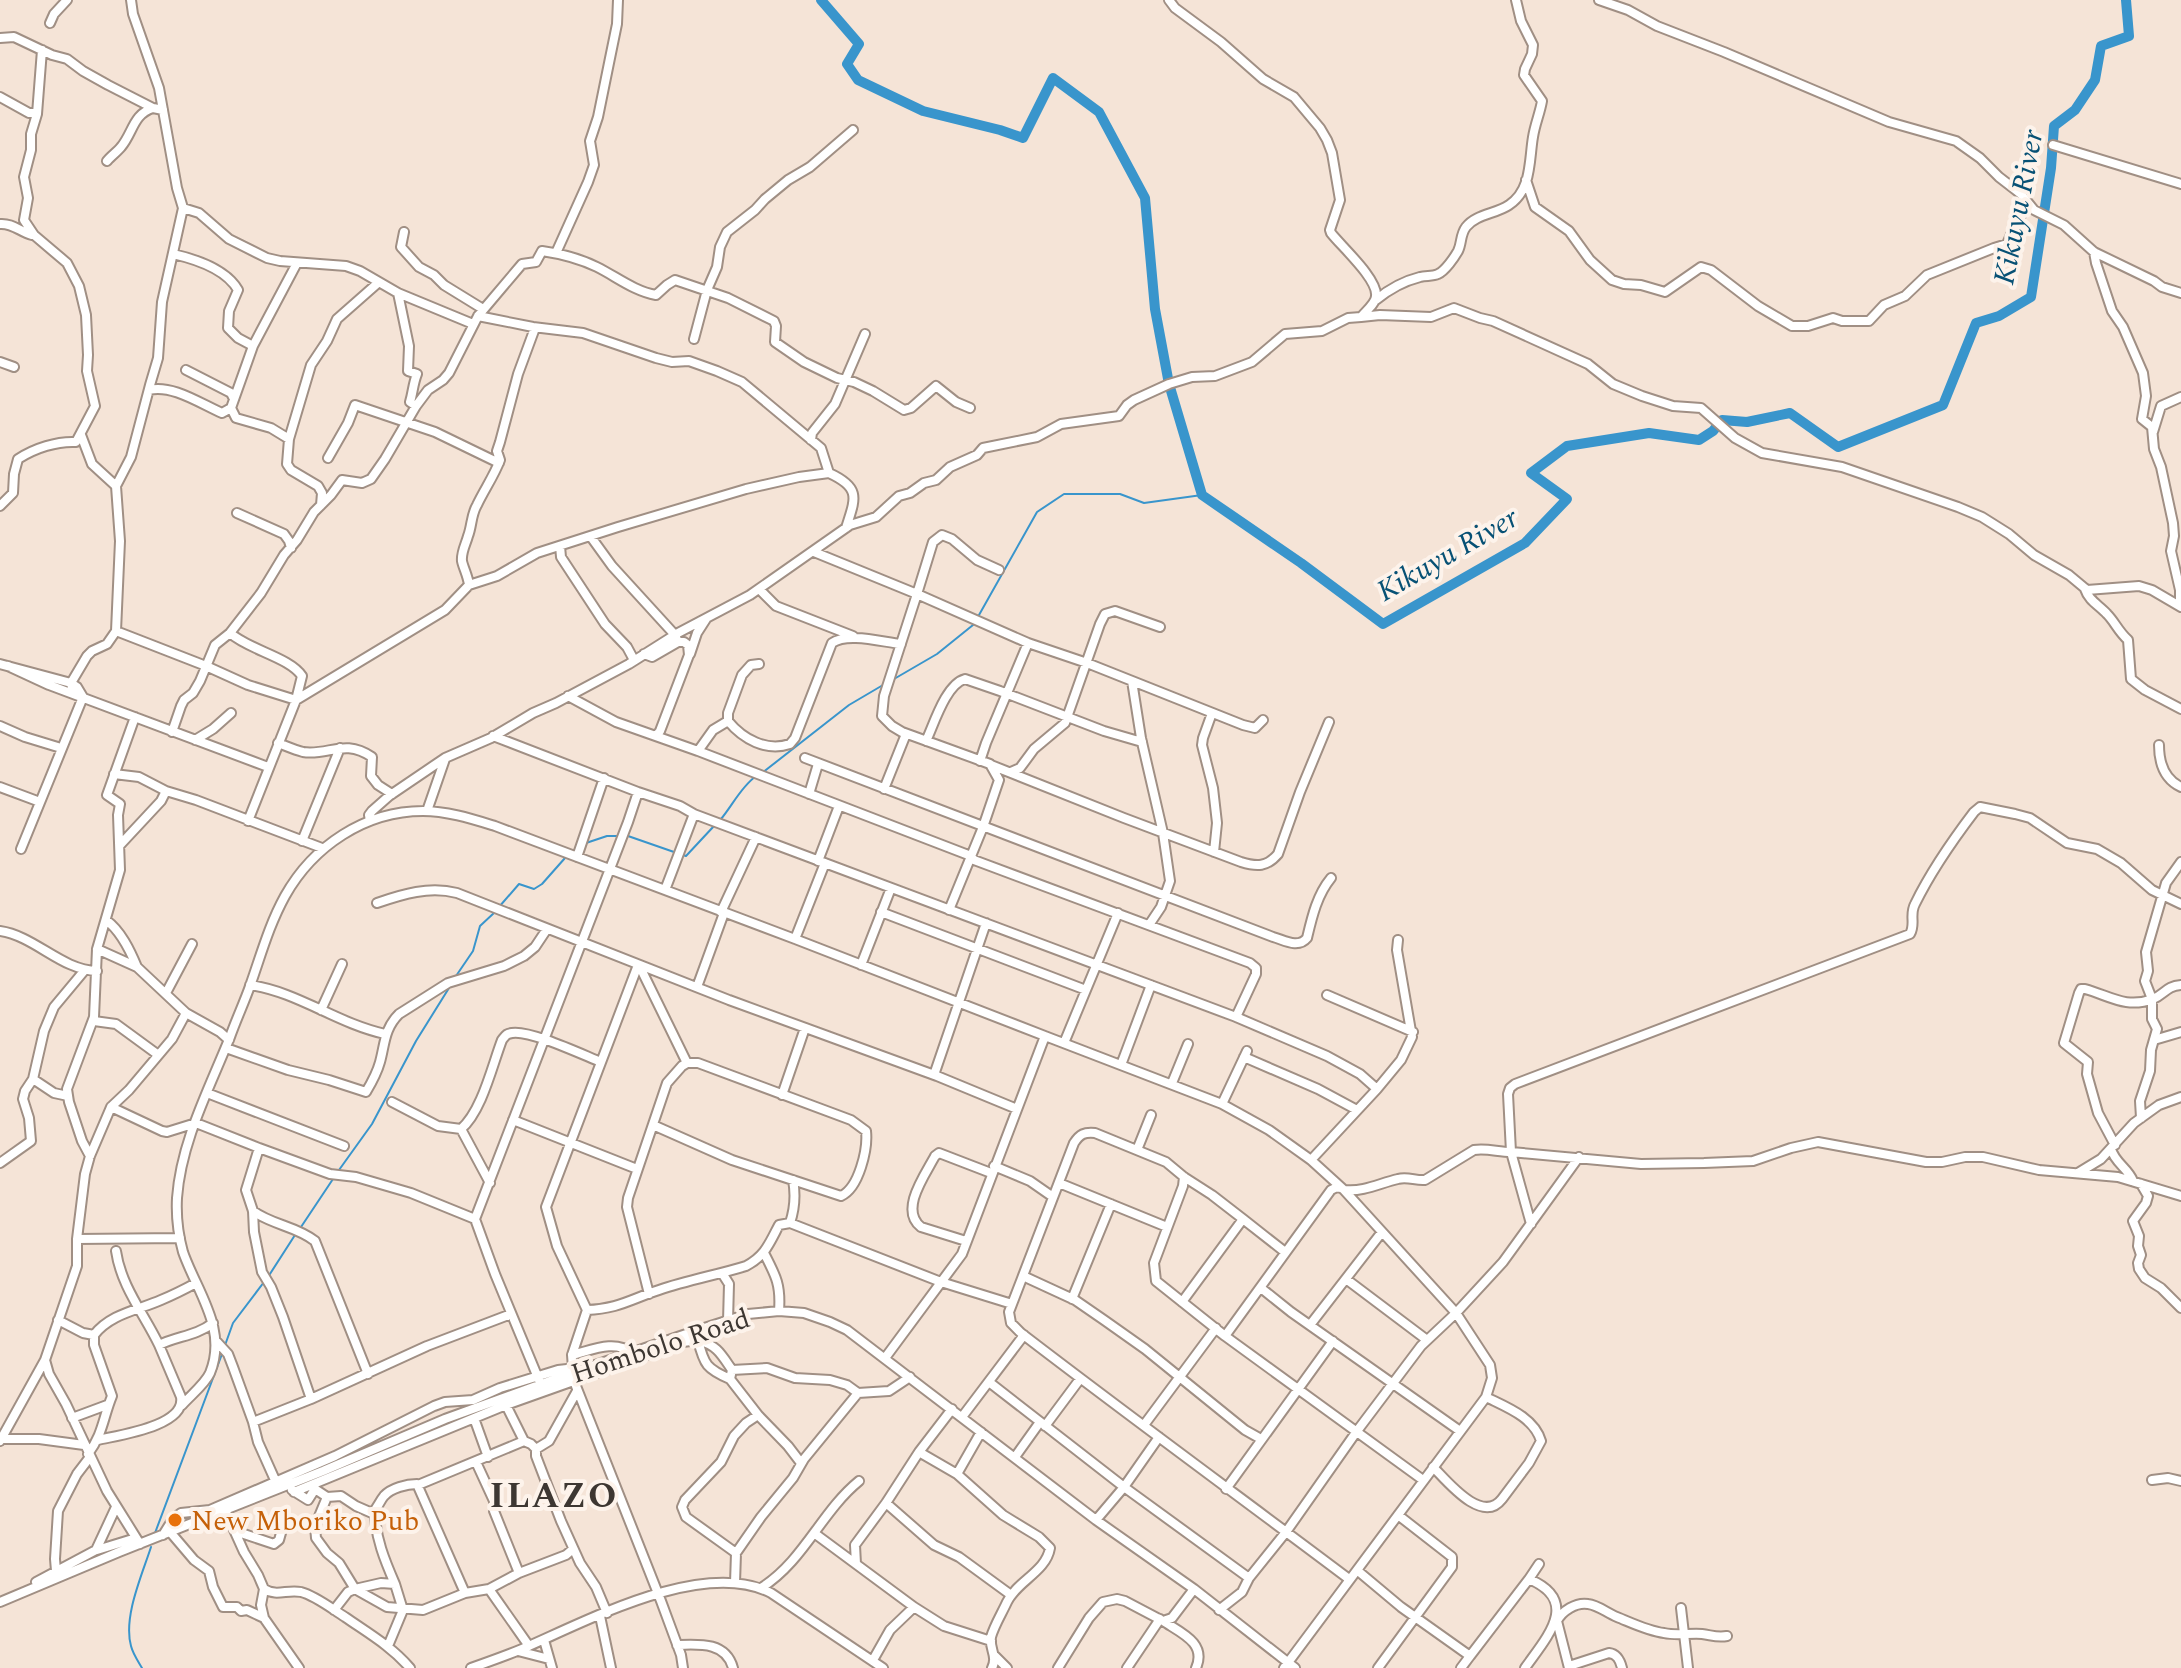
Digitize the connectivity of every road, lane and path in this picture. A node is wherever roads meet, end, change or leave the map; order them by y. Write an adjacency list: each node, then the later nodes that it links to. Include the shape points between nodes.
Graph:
1 (67, 0): 7 (street)
2 (131, 0): 11 (street, via 159,88)
3 (618, 0): 24 (street, via 590,141 594,165)
4 (1169, 0): 31 (street, via 1263,79 1294,97 1320,128 1332,153 1340,200 1330,230 1375,289)
5 (1516, 0): 16 (street, via 1533,45 1524,75 1542,101)
6 (1599, 0): 18 (street, via 1889,122 1951,139 1980,158)
7 (50, 23)
8 (0, 38): 9 (street, via 14,37)
9 (42, 50): 11 (street); 12 (street)
10 (0, 97): 12 (street)
11 (158, 109): 15 (street, via 143,111); 19 (street)
12 (37, 113): 22 (street, via 24,177 24,220)
13 (853, 130): 28 (street, via 727,232)
14 (2053, 145): 17 (street)
15 (107, 161)
16 (1526, 180): 18 (street, via 1536,208 1569,231 1612,280 1664,292 1704,268 1795,327 1833,318 1870,321 1927,275 2007,244); 31 (street, via 1512,204 1465,228 1460,248 1444,270 1415,278)
17 (2181, 184)
18 (2029, 205): 23 (street, via 2064,225)
19 (183, 208): 25 (street); 26 (street, via 199,213 254,252)
20 (0, 224): 22 (street)
21 (404, 232): 32 (street, via 401,247)
22 (34, 235): 49 (street, via 67,263 85,310 87,371 95,406)
23 (2094, 252): 30 (street); 48 (street, via 2112,311 2143,373 2142,419)
24 (556, 253): 28 (street, via 594,265 650,294 675,280); 32 (street, via 542,251 536,262 522,264)
25 (173, 254): 37 (street, via 210,266 234,284 238,290 228,328); 42 (street)
26 (297, 263): 27 (street, via 346,266); 37 (street)
27 (379, 282): 29 (street); 50 (street, via 337,319 311,365)
28 (707, 290): 36 (street); 41 (street, via 774,321 775,342)
29 (398, 293): 32 (street); 44 (street, via 409,346 408,371 417,374 410,402)
30 (2181, 293)
31 (1375, 300): 33 (street)
32 (478, 316): 34 (street); 44 (street, via 449,373)
33 (1361, 317): 59 (street, via 1322,331 1285,334 1252,362 1215,376 1169,384 1134,400 1119,416 1061,424 1037,437 983,448 936,480 899,496 876,517); 67 (street, via 1431,317 1454,308 1493,321 1588,364 1613,384 1675,407 1701,408 1762,453 1842,467 1982,517)
34 (535, 328): 51 (street, via 583,333 656,358 704,365 742,382); 53 (street, via 497,451)
35 (865, 334): 41 (street)
36 (694, 339)
37 (253, 346): 45 (street)
38 (0, 362): 39 (street)
39 (14, 367)
40 (186, 370): 45 (street, via 231,393)
41 (847, 382): 46 (street, via 904,410 936,386); 51 (street)
42 (149, 390): 45 (street, via 157,387); 55 (street, via 131,457)
43 (2181, 397): 48 (street, via 2161,406)
44 (416, 406): 47 (street)
45 (229, 407): 50 (street, via 236,418)
46 (970, 408)
47 (406, 423): 52 (street, via 355,405); 53 (street); 56 (street, via 371,479 342,480)
48 (2153, 433): 69 (street, via 2173,523 2171,551)
49 (81, 435): 55 (street, via 92,464); 57 (street, via 76,442 63,441 18,459 13,493)
50 (289, 439): 56 (street, via 287,464 318,486)
51 (811, 440): 54 (street, via 824,453)
52 (328, 458)
53 (499, 463): 65 (street, via 464,544 462,562)
54 (829, 473): 59 (street, via 854,494); 60 (street, via 746,489)
55 (116, 486): 72 (street)
56 (321, 505): 62 (street)
57 (0, 506)
58 (237, 513): 62 (street, via 284,534)
59 (845, 529): 63 (street)
60 (591, 537): 61 (street); 74 (street)
61 (560, 546): 65 (street); 79 (street, via 578,584)
62 (291, 548): 73 (street)
63 (814, 552): 66 (street); 68 (street)
64 (999, 570): 68 (street, via 942,535 933,542)
65 (469, 585): 89 (street, via 445,610)
66 (759, 589): 70 (street); 75 (street, via 776,606)
67 (2085, 589): 69 (street, via 2139,586); 90 (street, via 2128,640 2131,679)
68 (917, 594): 76 (street); 77 (street)
69 (2180, 606)
70 (707, 618): 74 (street); 78 (street)
71 (1160, 627): 80 (street, via 1115,611 1105,614)
72 (116, 631): 83 (street); 85 (street, via 87,656)
73 (230, 633): 83 (street, via 215,645); 89 (street, via 300,671)
74 (676, 639): 78 (street, via 688,645); 79 (street)
75 (859, 639): 77 (street); 96 (street, via 832,643 790,744 764,745 744,737)
76 (1028, 643): 80 (street); 86 (street)
77 (901, 644): 100 (street, via 882,716)
78 (689, 655): 102 (street)
79 (634, 660): 87 (street)
80 (1087, 663): 84 (street); 93 (street)
81 (759, 664): 96 (street, via 742,675)
82 (4, 665): 85 (street)
83 (206, 666): 89 (street); 99 (street)
84 (1132, 681): 92 (street); 105 (street)
85 (72, 688): 88 (street)
86 (1007, 694): 93 (street); 104 (street, via 960,680); 114 (street)
87 (568, 696): 101 (street); 102 (street)
88 (83, 697): 94 (street); 108 (street)
89 (296, 700): 106 (street)
90 (2181, 709)
91 (231, 713): 103 (street)
92 (1212, 713): 95 (street, via 1255,728); 142 (street, via 1202,745 1217,823)
93 (1067, 716): 105 (street); 119 (street, via 1059,730)
94 (135, 717): 99 (street); 120 (street)
95 (1263, 720)
96 (728, 721): 111 (street, via 713,730)
97 (1329, 722): 142 (street, via 1271,862 1253,866)
98 (0, 726): 108 (street)
99 (172, 732): 103 (street)
100 (906, 734): 104 (street); 124 (street)
101 (493, 736): 112 (street); 121 (street)
102 (656, 736): 111 (street)
103 (195, 740): 118 (street)
104 (926, 741): 114 (street)
105 (1142, 742): 136 (street)
106 (278, 743): 110 (street, via 304,752); 118 (street)
107 (2159, 745): 123 (street, via 2161,766)
108 (61, 748): 129 (street)
109 (340, 748): 110 (street); 115 (street); 127 (street, via 352,747 372,757 371,776)
110 (319, 750): 115 (street)
111 (698, 751): 128 (street)
112 (445, 758): 127 (street); 131 (street)
113 (805, 758): 116 (street)
114 (980, 761): 117 (street)
115 (334, 764): 138 (street)
116 (818, 764): 124 (street); 128 (street)
117 (990, 764): 119 (street); 135 (street, via 999,780)
118 (268, 767): 133 (street)
119 (1011, 772): 136 (street)
120 (114, 774): 125 (street, via 139,777); 139 (street, via 107,795 120,804)
121 (604, 778): 126 (street); 144 (street)
122 (0, 787): 129 (street)
123 (2181, 787)
124 (884, 789): 135 (street)
125 (166, 791): 133 (street); 139 (street)
126 (638, 792): 132 (street); 147 (street)
127 (392, 794): 134 (street, via 372,811)
128 (809, 794): 130 (street)
129 (40, 802): 141 (street)
130 (839, 806): 143 (street); 145 (street)
131 (427, 811): 134 (street); 144 (street, via 475,819)
132 (694, 814): 137 (street); 150 (street)
133 (248, 821): 138 (street)
134 (370, 821): 140 (street)
135 (983, 827): 143 (street); 151 (street)
136 (1163, 833): 142 (street); 151 (street, via 1170,881)
137 (756, 837): 145 (street); 156 (street)
138 (302, 841): 140 (street)
139 (120, 845): 159 (street, via 120,870)
140 (322, 848): 177 (street, via 282,902)
141 (21, 849)
142 (1214, 852)
143 (971, 856): 155 (street); 158 (street)
144 (577, 857): 147 (street)
145 (822, 862): 149 (street); 164 (street)
146 (2181, 862): 152 (street)
147 (610, 869): 150 (street); 166 (street)
148 (1331, 878): 151 (street, via 1322,888 1307,938 1297,944)
149 (891, 888): 155 (street); 157 (street)
150 (665, 890): 156 (street)
151 (1166, 896): 161 (street)
152 (2163, 896): 154 (street); 184 (street, via 2146,956 2145,981); 228 (street, via 2097,849 2067,843 2030,818 1980,807 1912,908 1910,934 1515,1084 1508,1094)
153 (377, 903): 162 (street, via 419,891 451,891)
154 (2181, 904)
155 (949, 910): 160 (street)
156 (722, 912): 164 (street); 180 (street)
157 (881, 912): 169 (street); 173 (street)
158 (1118, 913): 161 (street); 171 (street)
159 (106, 920): 168 (street); 174 (street)
160 (986, 923): 169 (street); 171 (street)
161 (1149, 925): 188 (street, via 1256,968)
162 (547, 929): 166 (street); 193 (street, via 524,956 448,983 399,1014)
163 (0, 931): 175 (street)
164 (795, 939): 173 (street)
165 (1398, 940): 191 (street)
166 (581, 942): 172 (street); 195 (street)
167 (192, 944): 182 (street)
168 (97, 949): 174 (street); 176 (street)
169 (977, 949): 181 (street); 185 (street)
170 (342, 964): 186 (street)
171 (1097, 964): 178 (street); 181 (street)
172 (638, 965): 180 (street); 201 (street); 202 (street)
173 (861, 965): 185 (street)
174 (137, 967): 182 (street)
175 (84, 971): 176 (street); 205 (street, via 54,1007)
176 (97, 971): 189 (street)
177 (250, 985): 186 (street); 198 (street)
178 (1151, 985): 188 (street); 203 (street)
179 (2181, 985): 184 (street)
180 (697, 987): 190 (street)
181 (1086, 990): 197 (street)
182 (166, 993): 187 (street)
183 (1327, 995): 191 (street)
184 (2152, 999): 196 (street); 225 (street, via 2127,1004 2081,989 2064,1039 2066,1047 2088,1062 2098,1113)
185 (960, 1002): 194 (street); 204 (street)
186 (321, 1010): 193 (street)
187 (186, 1013): 198 (street, via 220,1032); 200 (street)
188 (1236, 1017): 207 (street, via 1327,1056)
189 (94, 1021): 200 (street, via 116,1024); 210 (street)
190 (805, 1028): 204 (street); 209 (street)
191 (1413, 1032): 207 (street, via 1401,1060)
192 (2181, 1032): 196 (street)
193 (385, 1034): 198 (street, via 366,1092 288,1070)
194 (1045, 1036): 197 (street); 215 (street)
195 (545, 1040): 201 (street); 219 (street); 222 (street, via 514,1032 503,1038 480,1100)
196 (2154, 1040): 218 (street)
197 (1064, 1043): 203 (street)
198 (227, 1044): 208 (street)
199 (1188, 1044): 206 (street)
200 (157, 1054): 214 (street)
201 (601, 1062): 223 (street)
202 (687, 1063): 209 (street); 221 (street, via 667,1083)
203 (1121, 1065): 206 (street)
204 (934, 1075): 215 (street)
205 (33, 1079): 210 (street); 232 (street, via 23,1099 31,1141)
206 (1172, 1083): 213 (street)
207 (1377, 1089): 216 (street)
208 (207, 1093): 220 (street); 224 (street)
209 (782, 1095): 237 (street, via 851,1120 866,1131 868,1144 841,1196)
210 (68, 1096): 229 (street)
211 (2181, 1097): 218 (street)
212 (392, 1102): 222 (street, via 438,1126)
213 (1222, 1104): 216 (street, via 1245,1054); 231 (street)
214 (111, 1107): 220 (street, via 162,1131); 229 (street)
215 (1017, 1109): 234 (street)
216 (1357, 1110): 231 (street)
217 (1151, 1115): 227 (street)
218 (2141, 1118): 225 (street)
219 (513, 1120): 223 (street); 239 (street)
220 (196, 1123): 226 (street); 253 (street, via 180,1173)
221 (653, 1125): 233 (street); 237 (street)
222 (461, 1129): 239 (street)
223 (569, 1142): 233 (street); 273 (street, via 546,1211)
224 (344, 1146)
225 (2113, 1147): 235 (street); 238 (street, via 2116,1161)
226 (259, 1148): 244 (street, via 246,1190); 245 (street, via 411,1193)
227 (1137, 1150): 236 (street, via 1166,1162); 241 (street, via 1095,1133 1079,1136)
228 (1511, 1152): 230 (street); 240 (street, via 1474,1150 1425,1180 1402,1177 1366,1189); 249 (street)
229 (90, 1156): 254 (street)
230 (1579, 1157): 235 (street, via 1641,1164 1742,1162 1818,1142 1926,1162 1978,1156); 249 (street)
231 (1311, 1160): 240 (street)
232 (0, 1163)
233 (637, 1169): 267 (street, via 627,1207)
234 (992, 1170): 241 (street); 255 (street); 255 (street, via 939,1153 915,1196 913,1220)
235 (2077, 1173): 238 (street)
236 (1184, 1177): 246 (street); 250 (street)
237 (793, 1180): 248 (street)
238 (2137, 1182): 242 (street); 272 (street, via 2148,1196 2133,1221 2139,1236 2139,1269)
239 (490, 1183): 245 (street)
240 (1343, 1189): 252 (street); 257 (street, via 1331,1190)
241 (1056, 1190): 243 (street); 261 (street)
242 (2181, 1196)
243 (1111, 1204): 250 (street); 268 (street)
244 (253, 1211): 247 (street); 251 (street)
245 (475, 1219): 276 (street)
246 (1243, 1219): 257 (street); 269 (street)
247 (267, 1221): 251 (street); 294 (street, via 315,1241)
248 (790, 1223): 258 (street, via 779,1225); 263 (street)
249 (1531, 1224): 275 (street)
250 (1167, 1227): 269 (street, via 1154,1263 1156,1281)
251 (254, 1232): 307 (street, via 262,1272)
252 (1382, 1232): 262 (street); 275 (street)
253 (180, 1238): 254 (street); 264 (street)
254 (77, 1239): 277 (street, via 77,1266)
255 (966, 1241): 263 (street)
256 (116, 1251): 271 (street)
257 (1285, 1252): 266 (street)
258 (764, 1253): 259 (street); 274 (street, via 778,1280)
259 (735, 1269): 260 (street); 265 (street)
260 (722, 1273): 265 (street); 267 (street)
261 (1023, 1276): 268 (street); 270 (street)
262 (1346, 1279): 280 (street); 286 (street)
263 (941, 1282): 270 (street); 292 (street)
264 (196, 1283): 271 (street); 279 (street)
265 (729, 1284): 278 (street)
266 (1261, 1288): 280 (street); 285 (street)
267 (649, 1294): 273 (street, via 621,1306)
268 (1072, 1299): 297 (street)
269 (1182, 1302): 281 (street)
270 (1012, 1304): 283 (street, via 1011,1323)
271 (140, 1308): 282 (street, via 110,1319); 288 (street)
272 (2181, 1308)
273 (587, 1310): 291 (street)
274 (779, 1311): 278 (street, Hombolo Road); 292 (street, Hombolo Road, via 835,1324)
275 (1456, 1313): 286 (street); 306 (street, via 1490,1365)
276 (511, 1314): 294 (street); 299 (street)
277 (58, 1320): 282 (street); 293 (street)
278 (728, 1321): 284 (street, Hombolo Road)
279 (213, 1323): 288 (street); 289 (street)
280 (1310, 1325): 287 (street)
281 (1216, 1328): 285 (street); 297 (street)
282 (94, 1335): 309 (street, via 112,1396)
283 (1024, 1335): 298 (street); 301 (street)
284 (697, 1336): 290 (street, Hombolo Road); 295 (street, via 712,1344); 295 (street, via 708,1368); 300 (street)
285 (1225, 1336): 304 (street)
286 (1427, 1340): 302 (street)
287 (1333, 1341): 302 (street); 304 (street)
288 (159, 1345): 310 (street)
289 (222, 1348): 310 (street, via 209,1374); 316 (street)
290 (632, 1353): 291 (street, via 611,1345); 300 (street, Hombolo Road)
291 (572, 1355): 300 (street)
292 (885, 1358): 296 (street, Hombolo Road)
293 (45, 1360): 314 (street); 324 (street)
294 (368, 1374): 307 (street)
295 (731, 1374): 305 (street, via 767,1368 847,1385); 312 (street)
296 (910, 1377): 305 (street, via 889,1391); 311 (street, Hombolo Road)
297 (1179, 1378): 318 (street); 323 (street)
298 (1080, 1379): 317 (street); 318 (street)
299 (539, 1380): 300 (street, Hombolo Road); 303 (street); 308 (street, Hombolo Road)
300 (574, 1382): 308 (street); 327 (street, via 549,1441); 378 (street)
301 (989, 1382): 313 (street); 317 (street)
302 (1393, 1384): 319 (street); 320 (street)
303 (500, 1388): 308 (street); 336 (street, via 473,1400 434,1406)
304 (1297, 1389): 319 (street); 323 (street)
305 (858, 1393): 333 (street)
306 (1486, 1397): 320 (street); 334 (street, via 1526,1419 1541,1441 1498,1505 1482,1507 1467,1500)
307 (311, 1399): 316 (street)
308 (504, 1401): 315 (street); 326 (street); 343 (street, Hombolo Road, via 445,1419)
309 (107, 1405): 314 (street); 325 (street)
310 (182, 1405): 325 (street, via 147,1429)
311 (952, 1409): 313 (street, Hombolo Road); 329 (street)
312 (758, 1415): 333 (street); 360 (street, via 734,1436 721,1462 682,1507 686,1517)
313 (962, 1417): 321 (street, Hombolo Road)
314 (72, 1418): 328 (street)
315 (474, 1418): 330 (street); 343 (street)
316 (253, 1422): 336 (street)
317 (1043, 1424): 331 (street); 342 (street)
318 (1144, 1425): 322 (street)
319 (1357, 1431): 337 (street); 354 (street)
320 (1460, 1431): 334 (street)
321 (981, 1432): 331 (street, Hombolo Road); 335 (street)
322 (1159, 1437): 342 (street); 344 (street)
323 (1261, 1439): 344 (street)
324 (0, 1440): 328 (street, via 39,1439)
325 (98, 1440): 328 (street)
326 (524, 1441): 327 (street); 330 (street)
327 (536, 1449): 358 (street)
328 (87, 1452): 347 (street); 363 (street, via 58,1511)
329 (919, 1452): 335 (street); 346 (street)
330 (488, 1457): 332 (street)
331 (1015, 1457): 351 (street, Hombolo Road)
332 (476, 1462): 341 (street); 365 (street)
333 (801, 1463): 360 (street)
334 (1433, 1467): 337 (street)
335 (957, 1474): 379 (street, via 1050,1548 1042,1565)
336 (275, 1480): 356 (street, via 210,1510 181,1513)
337 (1423, 1480): 350 (street)
338 (2152, 1480): 340 (street)
339 (859, 1481): 355 (street)
340 (2181, 1481)
341 (418, 1485): 349 (street, via 389,1491); 377 (street)
342 (1124, 1487): 351 (street); 366 (street)
343 (290, 1489): 345 (street, via 308,1500 315,1489); 348 (street, Hombolo Road)
344 (1226, 1489): 354 (street)
345 (327, 1497): 349 (street, via 341,1496); 373 (street, via 315,1526 316,1538)
346 (886, 1503): 361 (street, via 855,1545); 379 (street, via 934,1545)
347 (116, 1507): 357 (street); 359 (street)
348 (225, 1510): 353 (street); 356 (street, Hombolo Road)
349 (375, 1512): 370 (street)
350 (1398, 1515): 364 (street); 387 (street, via 1453,1561)
351 (1096, 1520): 375 (street, Hombolo Road)
352 (283, 1526): 353 (street, via 274,1544)
353 (234, 1531): 372 (street)
354 (1286, 1532): 366 (street); 367 (street)
355 (814, 1533): 361 (street); 371 (street, via 780,1575)
356 (167, 1534): 357 (street, Hombolo Road); 388 (street, via 209,1571 223,1607)
357 (138, 1541): 359 (street); 376 (street, Hombolo Road)
358 (573, 1549): 365 (street); 386 (street, via 596,1587)
359 (96, 1550): 363 (street)
360 (736, 1553): 369 (street)
361 (856, 1564): 381 (street)
362 (1539, 1564): 368 (street)
363 (56, 1571): 376 (street)
364 (1358, 1571): 367 (street); 387 (street)
365 (519, 1573): 374 (street)
366 (1249, 1578): 385 (street, via 1242,1592)
367 (1349, 1579): 403 (street)
368 (1529, 1579): 390 (street, via 1545,1586 1555,1599); 400 (street)
369 (735, 1583): 371 (street); 378 (street)
370 (395, 1584): 373 (street); 384 (street)
371 (761, 1588): 401 (street)
372 (264, 1589): 383 (street, via 300,1592); 388 (street)
373 (355, 1589): 383 (street); 384 (street)
374 (489, 1589): 377 (street); 397 (street)
375 (1194, 1589): 385 (street, Hombolo Road); 389 (street, via 1172,1618)
376 (23, 1592): 380 (street, Hombolo Road)
377 (465, 1593): 384 (street, via 427,1609)
378 (657, 1593): 386 (street); 395 (street)
379 (1011, 1595): 394 (street)
380 (0, 1602)
381 (914, 1607): 394 (street, via 951,1629); 401 (street, via 890,1630)
382 (1681, 1608): 391 (street)
383 (334, 1610): 396 (street)
384 (403, 1610): 396 (street)
385 (1219, 1610): 403 (street, Hombolo Road)
386 (603, 1615): 393 (street); 408 (street)
387 (1417, 1617): 400 (street); 417 (street)
388 (264, 1618): 405 (street)
389 (1162, 1620): 414 (street, via 1125,1601 1103,1602); 415 (street); 416 (street, via 1198,1649)
390 (1557, 1621): 391 (street, via 1571,1607 1589,1604 1640,1626); 404 (street); 419 (street)
391 (1685, 1635): 392 (street); 421 (street)
392 (1727, 1636)
393 (544, 1640): 397 (street); 402 (street)
394 (991, 1641): 399 (street)
395 (677, 1645): 409 (street); 410 (street, via 720,1650 730,1657)
396 (388, 1646): 406 (street)
397 (529, 1646): 398 (street)
398 (518, 1651): 402 (street); 407 (street)
399 (995, 1656): 412 (street); 413 (street)
400 (1470, 1656): 418 (street)
401 (873, 1660): 411 (street)
402 (550, 1664)
403 (1289, 1666)
404 (1569, 1667): 420 (street, via 1613,1653)
405 (299, 1668)
406 (410, 1668)
407 (471, 1668)
408 (611, 1668)
409 (683, 1668)
410 (733, 1668)
411 (883, 1668)
412 (992, 1668)
413 (1007, 1668)
414 (1058, 1668)
415 (1127, 1668)
416 (1196, 1668)
417 (1378, 1668)
418 (1461, 1668)
419 (1525, 1668)
420 (1622, 1668)
421 (1688, 1668)

